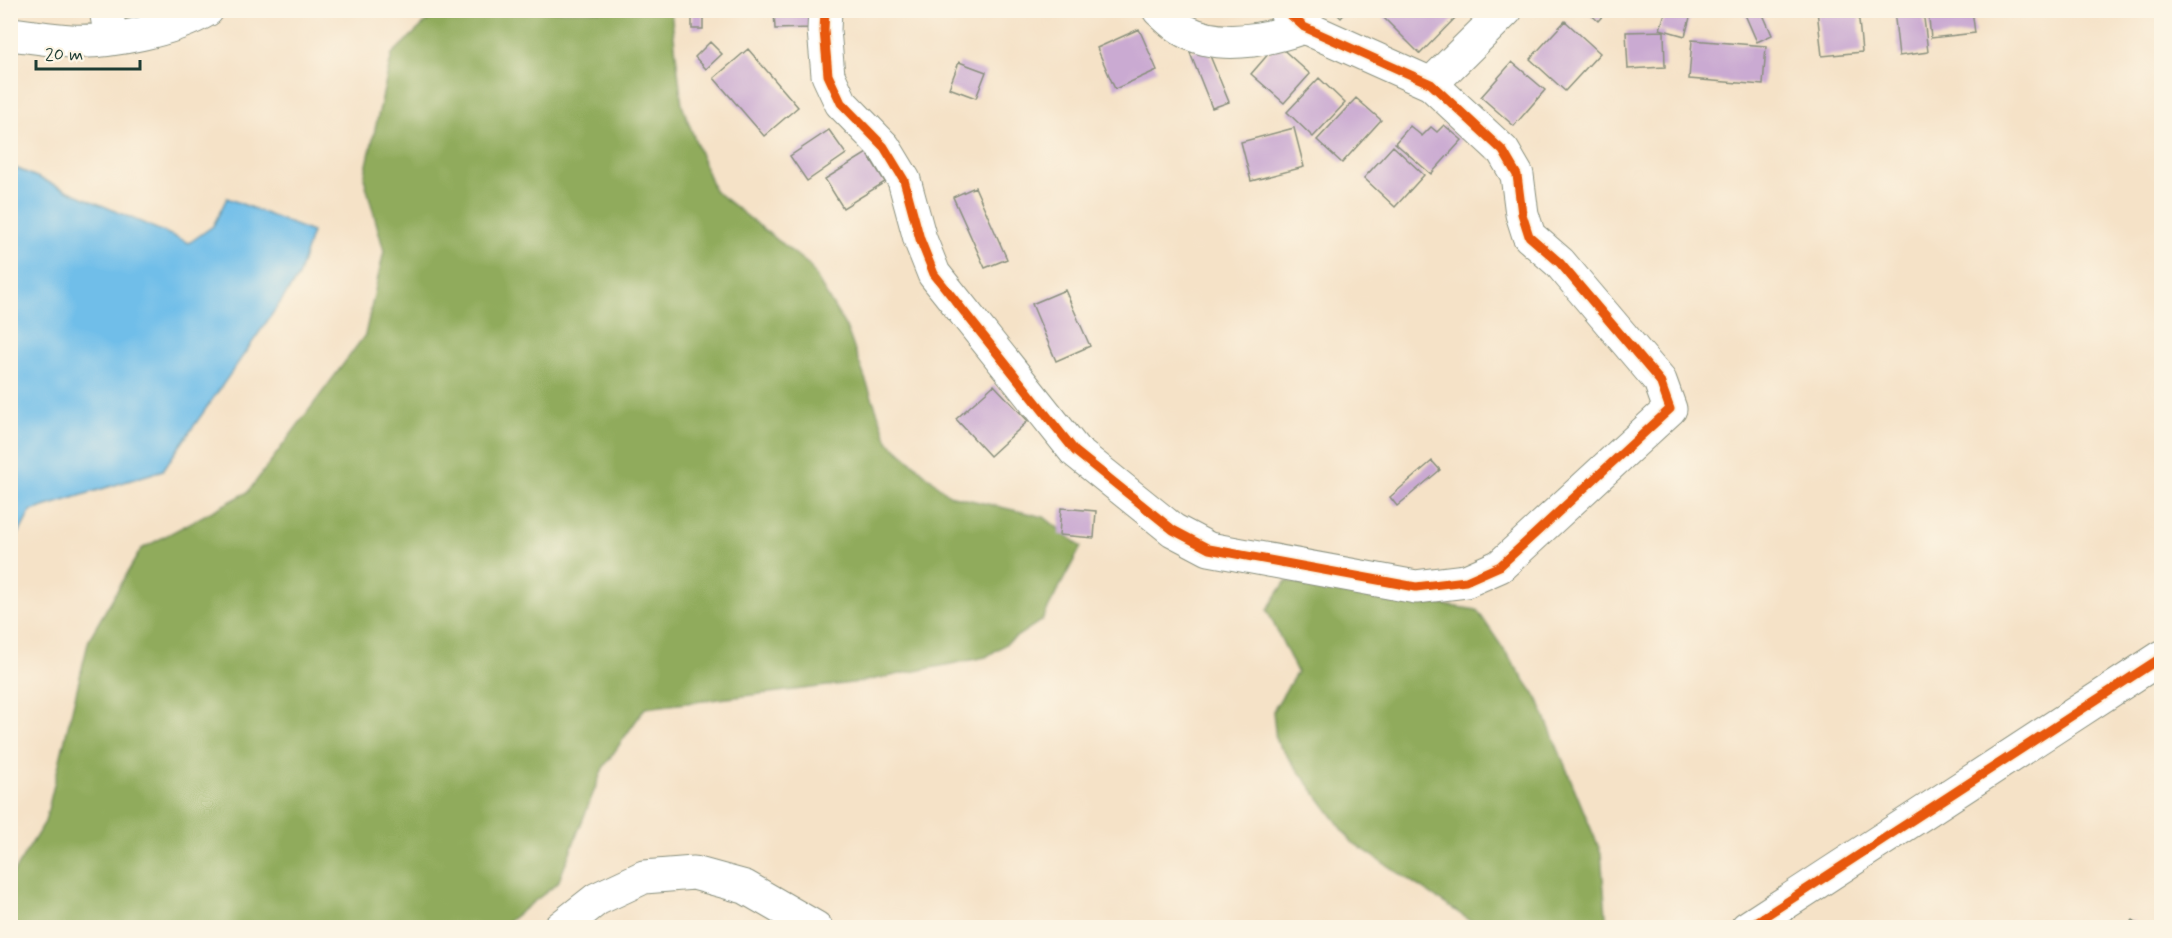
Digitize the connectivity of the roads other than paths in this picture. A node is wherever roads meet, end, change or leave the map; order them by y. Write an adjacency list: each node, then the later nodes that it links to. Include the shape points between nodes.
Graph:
1 (207, 10): 6 (street, via 192,19 135,35)
2 (825, 10): 8 (street, via 828,75 841,103 884,147 904,180 934,274 1076,451 1173,530 1209,549 1416,587 1466,581 1500,566 1670,409 1660,381 1560,262 1529,236 1517,175 1503,151)
3 (1159, 10): 5 (street, via 1184,31 1216,42 1275,37)
4 (1506, 10): 8 (street)
5 (1294, 19): 8 (street)
6 (109, 24): 7 (street, via 73,41)
7 (10, 34)
8 (1431, 84)
9 (2162, 657): 12 (street)
10 (560, 927): 11 (street, via 597,898 644,877 694,873 745,886)
11 (816, 927)
12 (1747, 927)

